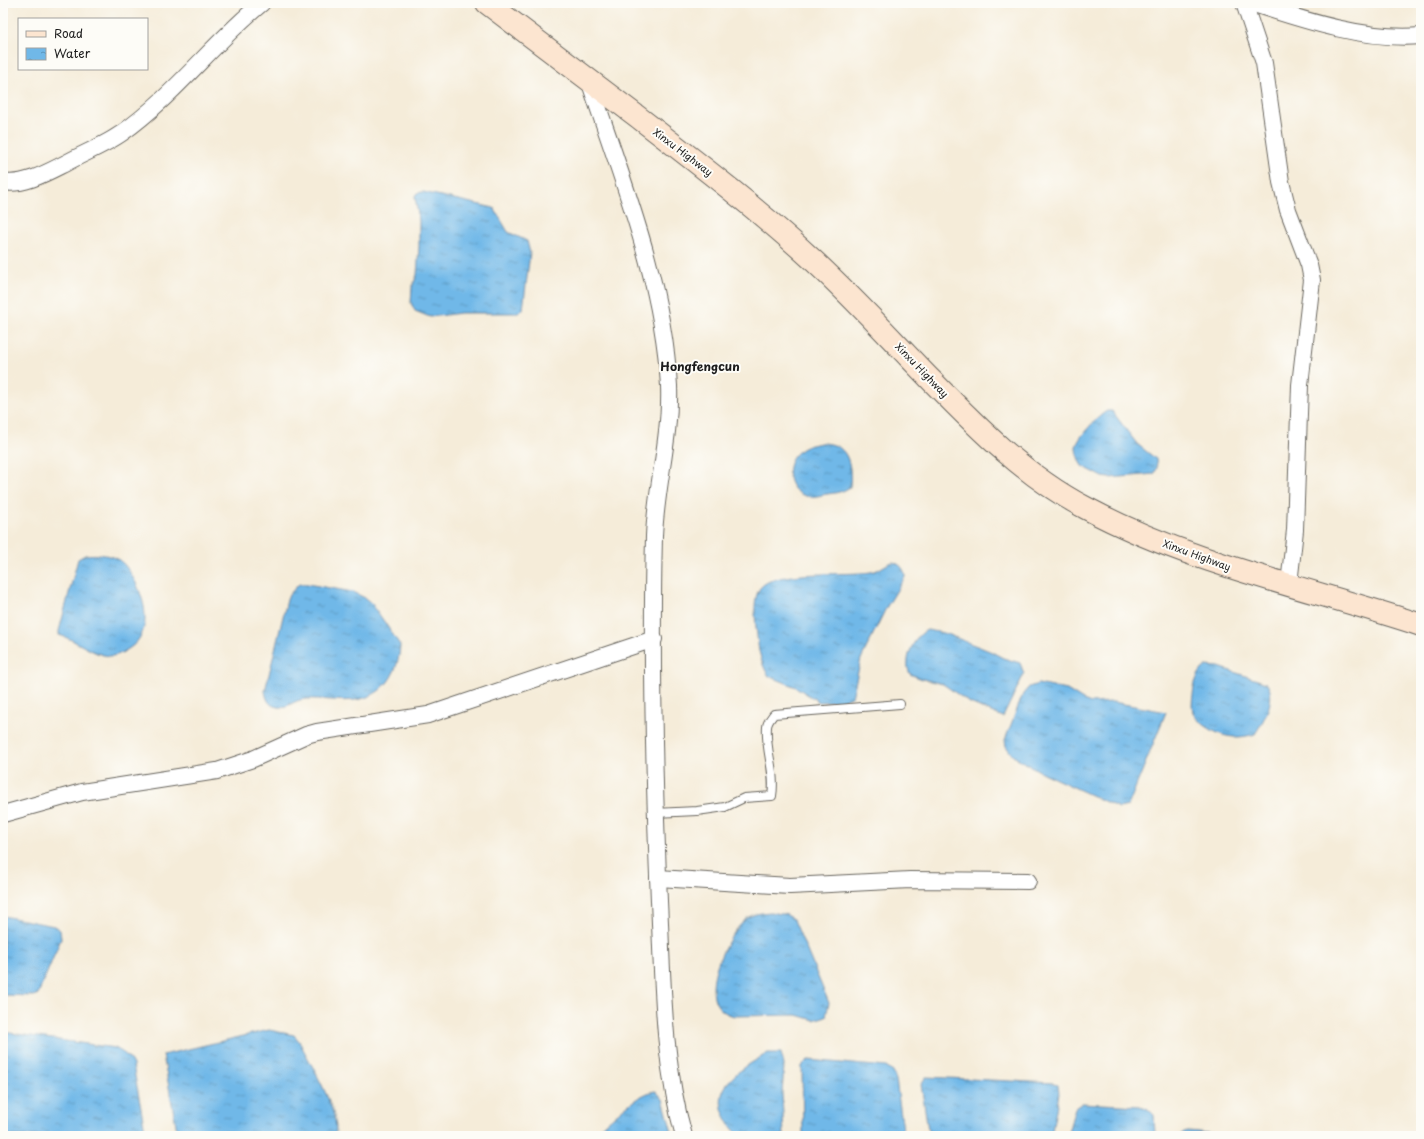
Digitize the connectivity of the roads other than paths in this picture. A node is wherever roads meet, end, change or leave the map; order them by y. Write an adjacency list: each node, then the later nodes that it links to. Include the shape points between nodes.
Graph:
1 (262, 3): 7 (street, via 173,88 121,133 37,177 16,183)
2 (487, 3): 6 (main road, Xinxu Highway)
3 (1244, 3): 8 (street, via 1264,63 1281,182 1312,280 1300,385 1295,530)
4 (1251, 3): 5 (street, via 1315,24 1390,37)
5 (1421, 36)
6 (589, 80): 8 (main road, Xinxu Highway, via 711,173 782,232 850,296 974,423 1038,477 1085,508 1146,535 1212,560); 10 (street, via 647,256 658,303 666,358 669,412 654,532)
7 (3, 182)
8 (1289, 584): 9 (main road, Xinxu Highway)
9 (1421, 625)
10 (654, 639): 12 (street); 13 (street, via 428,715 317,732 217,771 82,792)
11 (900, 704): 12 (lane, via 774,714 766,728 774,783 772,796 744,798 725,807)
12 (655, 813): 14 (street)
13 (3, 814)
14 (658, 878): 15 (street, via 790,886 910,880); 16 (street, via 667,1053 676,1108)
15 (1028, 881)
16 (684, 1136)

